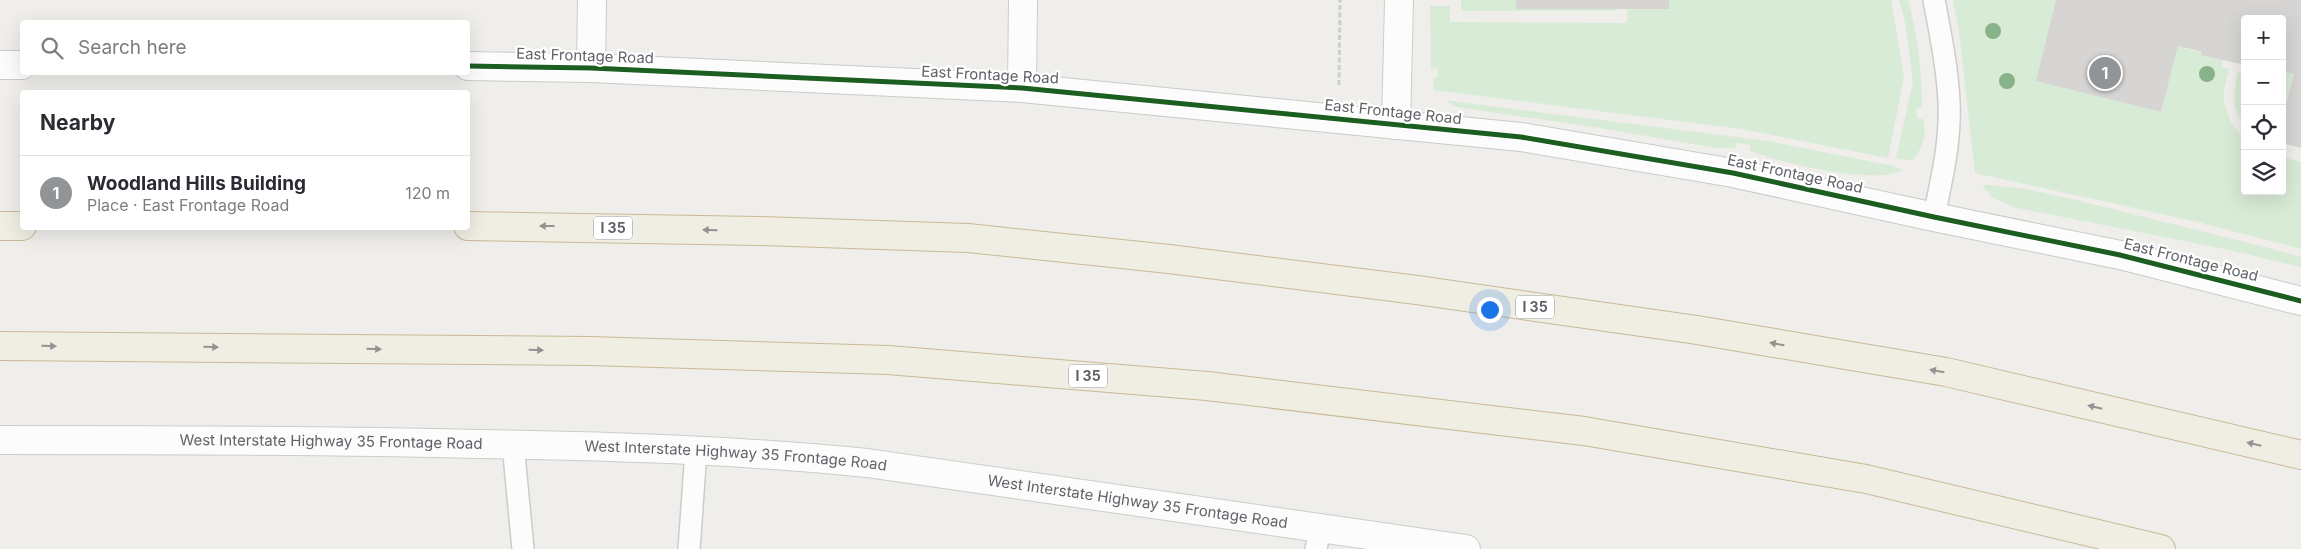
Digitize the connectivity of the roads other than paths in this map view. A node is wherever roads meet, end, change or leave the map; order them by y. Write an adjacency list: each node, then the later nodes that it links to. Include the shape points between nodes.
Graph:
1 (592, 0): 8 (street)
2 (1023, 0): 9 (street)
3 (1399, 0): 10 (street)
4 (1934, 0): 11 (lane, via 1944,55 1950,121)
5 (0, 65): 6 (street)
6 (20, 65)
7 (470, 66): 8 (street, East Frontage Road)
8 (591, 68): 9 (street, East Frontage Road)
9 (1022, 88): 10 (street, East Frontage Road)
10 (1396, 125): 11 (street, East Frontage Road, via 1521,137 1733,173)
11 (1934, 217): 15 (street, East Frontage Road, via 2120,254)
12 (0, 226): 13 (highway)
13 (20, 226)
14 (470, 226): 20 (highway, I 35, one-way to 14, via 1946,372 1697,330 1169,259 968,238)
15 (2301, 301)
16 (0, 346): 25 (highway, I 35, one-way to 25, via 590,351 878,360 1207,386 1604,434 1866,479)
17 (0, 440): 18 (street, West Interstate Highway 35 Frontage Road, via 268,439)
18 (513, 444): 19 (street, West Interstate Highway 35 Frontage Road); 22 (lane)
19 (696, 451): 21 (street, West Interstate Highway 35 Frontage Road, via 867,463); 23 (lane)
20 (2301, 455)
21 (1318, 539): 24 (street, West Interstate Highway 35 Frontage Road)
22 (524, 549)
23 (690, 549)
24 (1466, 549)
25 (2161, 549)

